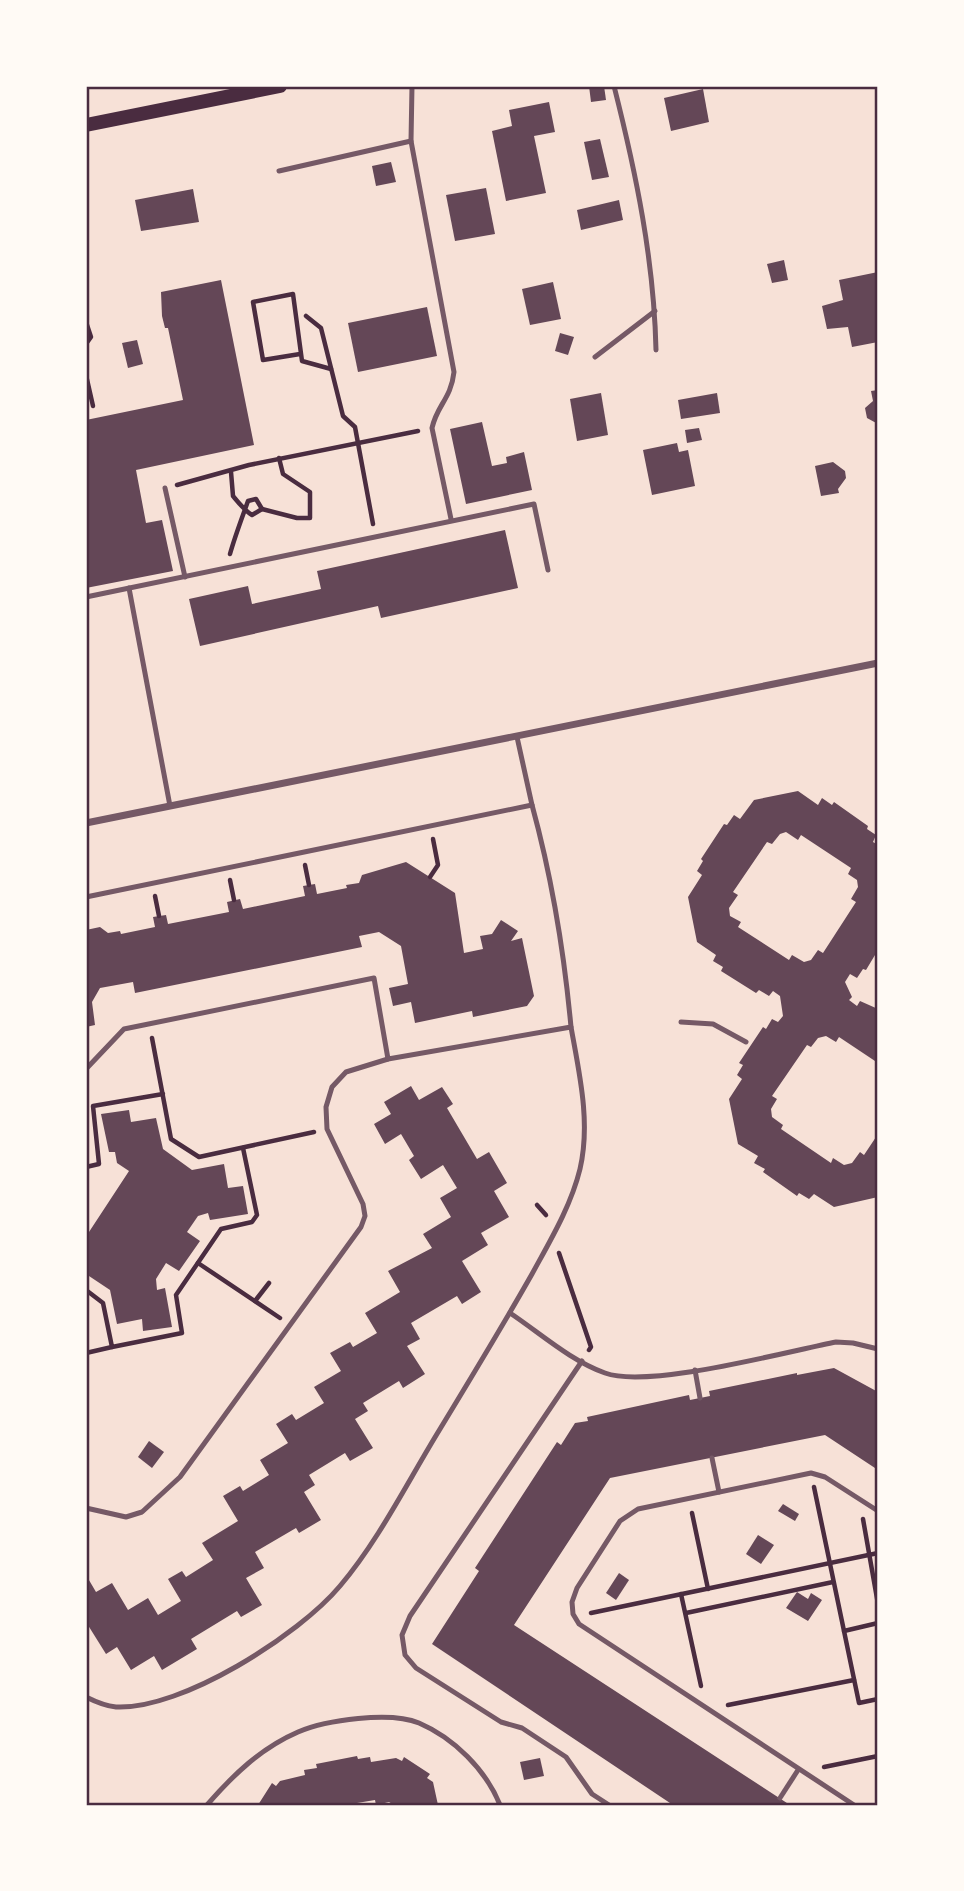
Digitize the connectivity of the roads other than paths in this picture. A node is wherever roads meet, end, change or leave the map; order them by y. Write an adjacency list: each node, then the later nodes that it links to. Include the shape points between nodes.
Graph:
1 (280, 86): 4 (main road)
2 (412, 86): 5 (lane)
3 (614, 86): 7 (lane, via 630,149)
4 (86, 125)
5 (411, 141): 6 (lane); 11 (lane, via 454,372 452,390 435,414 432,428)
6 (279, 171)
7 (655, 311): 8 (lane); 9 (lane)
8 (656, 350)
9 (595, 357)
10 (165, 488): 13 (lane)
11 (451, 519): 12 (lane, via 534,504); 13 (lane)
12 (548, 570)
13 (185, 577): 14 (lane)
14 (129, 588): 15 (lane); 19 (lane)
15 (86, 597)
16 (878, 663): 17 (street)
17 (517, 737): 18 (lane); 19 (street)
18 (532, 805): 21 (lane); 23 (lane, via 563,944)
19 (170, 806): 20 (street)
20 (86, 823)
21 (86, 897)
22 (681, 1022): 24 (lane, via 713,1024)
23 (570, 1027): 25 (lane); 27 (lane, via 584,1128 580,1168 554,1235)
24 (746, 1042)
25 (388, 1059): 26 (lane, via 374,978 124,1029); 34 (lane, via 346,1072 332,1087 326,1107 327,1129 363,1204 365,1216 360,1227 180,1477 142,1512 126,1517)
26 (86, 1069)
27 (510, 1313): 29 (lane); 36 (lane, via 377,1532 340,1586 299,1627 260,1656 161,1699 117,1707)
28 (878, 1349): 30 (lane, via 836,1342)
29 (582, 1361): 30 (lane, via 624,1379); 41 (lane, via 410,1616 402,1635 405,1655 416,1668 566,1757 592,1794)
30 (695, 1370): 31 (lane)
31 (700, 1398)
32 (712, 1458): 33 (lane)
33 (719, 1492): 35 (lane, via 811,1473); 37 (lane, via 638,1509 620,1521 577,1588 573,1614 579,1624)
34 (86, 1508)
35 (878, 1511)
36 (86, 1697)
37 (798, 1770): 38 (lane); 42 (lane)
38 (780, 1798)
39 (207, 1805): 40 (lane, via 232,1776 299,1732 392,1717 419,1723 457,1747 482,1772)
40 (499, 1805)
41 (609, 1805)
42 (854, 1805)

